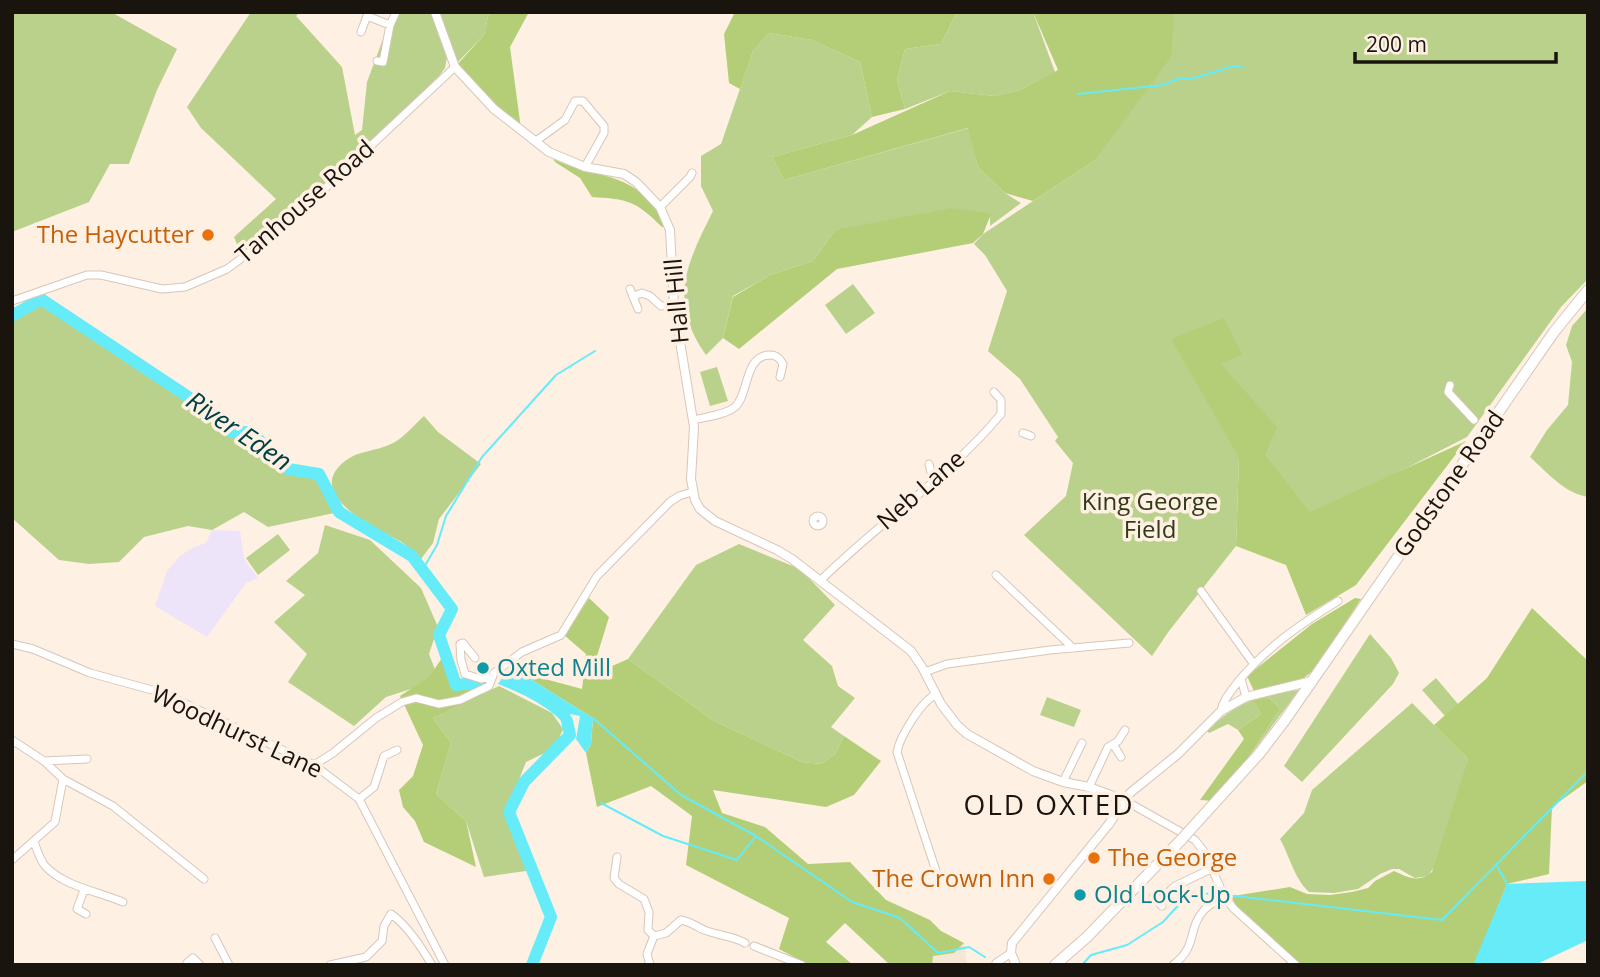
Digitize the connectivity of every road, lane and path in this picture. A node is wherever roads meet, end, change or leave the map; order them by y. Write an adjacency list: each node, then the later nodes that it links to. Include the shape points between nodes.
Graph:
1 (396, 12): 3 (street)
2 (435, 12): 6 (street)
3 (390, 26): 4 (street, via 367,16); 5 (street, via 383,62)
4 (361, 32)
5 (377, 61)
6 (455, 67): 7 (street, Hall Hill, via 494,108); 12 (street, Tanhouse Road, via 285,226 227,269 185,287 162,289 87,275)
7 (536, 141): 8 (street, Hall Hill, via 549,152); 8 (street, via 565,120 575,101 583,101 604,126)
8 (585, 166): 10 (street, Hall Hill, via 624,174)
9 (692, 173): 10 (street)
10 (660, 207): 13 (street, Hall Hill, via 670,230)
11 (1588, 289): 37 (main road, Godstone Road)
12 (12, 301)
13 (674, 305): 14 (street, via 661,306 650,296 632,292); 18 (street, Hall Hill)
14 (638, 309)
15 (780, 377): 18 (street, via 783,364 779,358 765,356 752,368 734,408)
16 (1450, 385): 19 (street, via 1452,398)
17 (995, 392): 21 (street, Neb Lane, via 1001,400 1001,414)
18 (693, 420): 22 (street, Hall Hill)
19 (1474, 420)
20 (929, 464): 21 (street)
21 (933, 481): 24 (street, Neb Lane)
22 (692, 492): 24 (street, via 707,516 777,550); 35 (street, via 670,502 597,576 561,635 522,652)
23 (996, 575): 27 (street)
24 (820, 581): 34 (street, via 911,651)
25 (1201, 591): 33 (street)
26 (1338, 601): 33 (street, via 1291,630)
27 (1056, 632): 30 (street); 31 (street)
28 (1129, 643): 30 (street)
29 (12, 644): 49 (street, Woodhurst Lane, via 90,673 163,693)
30 (1073, 648): 31 (street)
31 (1051, 650): 34 (street, via 947,664)
32 (475, 658): 35 (street, via 460,644 465,674)
33 (1253, 663): 36 (street)
34 (925, 672): 38 (street)
35 (491, 677): 49 (street, via 489,686 460,700 401,702)
36 (1241, 679): 39 (street); 40 (street)
37 (1312, 681): 39 (street); 81 (main road, Godstone Road, via 1259,754 1087,937)
38 (935, 695): 51 (street, via 967,734 1033,771); 59 (street, via 922,705 897,752)
39 (1246, 697): 40 (street)
40 (1221, 711): 54 (street)
41 (1125, 730): 44 (street)
42 (12, 740): 48 (street)
43 (1082, 743): 51 (street)
44 (1113, 744): 46 (street); 52 (street)
45 (397, 750): 53 (street, via 384,756 374,787)
46 (1121, 757)
47 (87, 759): 48 (street)
48 (44, 761): 50 (street)
49 (314, 765): 53 (street, Woodhurst Lane)
50 (63, 779): 55 (street, via 55,822); 60 (street, via 113,806)
51 (1063, 782): 52 (street)
52 (1089, 787): 54 (street)
53 (359, 799): 77 (street, Woodhurst Lane)
54 (1124, 800): 58 (street, via 1191,836); 70 (street, via 1012,943)
55 (34, 842): 57 (street); 61 (street, via 45,866)
56 (617, 857): 66 (street, via 614,878 644,899 648,930)
57 (12, 860)
58 (1211, 869): 62 (street); 64 (street, via 1175,886)
59 (936, 871)
60 (204, 879)
61 (84, 890): 63 (street); 65 (street, via 74,909)
62 (1222, 893): 82 (street, via 1203,911 1187,953); 83 (street)
63 (123, 902)
64 (1158, 902)
65 (86, 914)
66 (654, 936): 68 (street, via 666,933 681,920); 78 (street, via 647,954)
67 (215, 938): 74 (street)
68 (745, 943)
69 (754, 946): 79 (street)
70 (1011, 953): 72 (street); 80 (street)
71 (187, 963): 73 (street, via 193,958)
72 (996, 963)
73 (200, 965)
74 (229, 965)
75 (330, 965): 76 (street, via 366,957 382,942 391,914)
76 (432, 965)
77 (445, 965)
78 (650, 965)
79 (803, 965)
80 (1016, 965)
81 (1055, 965)
82 (1173, 965)
83 (1296, 965)

